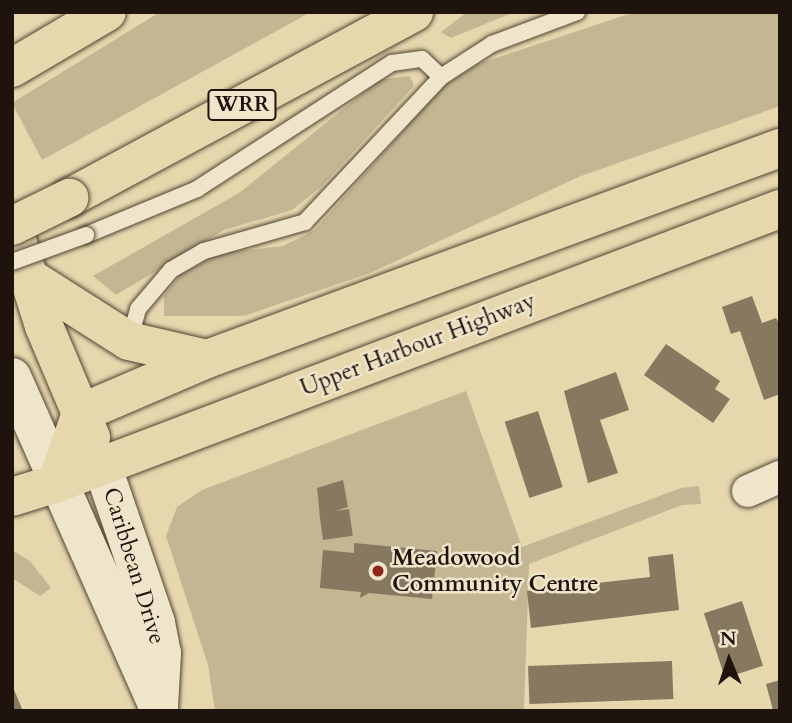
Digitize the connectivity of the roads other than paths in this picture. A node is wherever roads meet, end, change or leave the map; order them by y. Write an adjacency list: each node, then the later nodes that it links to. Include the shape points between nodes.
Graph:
1 (107, 12): 4 (main road)
2 (414, 12): 8 (main road, WRR, bridge)
3 (577, 12): 5 (lane, via 492,44)
4 (12, 68)
5 (441, 77): 9 (lane, bridge, via 422,59 392,63 197,189 86,235); 10 (lane, via 318,213 275,235 204,251 159,280 138,309)
6 (780, 148): 11 (main road)
7 (780, 209): 14 (main road, Upper Harbour Highway)
8 (12, 225): 9 (main road)
9 (21, 270): 10 (main road); 13 (main road)
10 (129, 341): 11 (main road)
11 (207, 359): 13 (main road)
12 (12, 377): 16 (main road, Caribbean Drive)
13 (81, 413): 14 (main road); 16 (main road)
14 (102, 465): 16 (main road, Upper Harbour Highway); 19 (main road, Caribbean Drive, via 156,623 162,653)
15 (780, 477): 17 (street)
16 (57, 483): 18 (main road, Upper Harbour Highway); 19 (main road, Caribbean Drive)
17 (748, 491)
18 (12, 497)
19 (159, 710)

